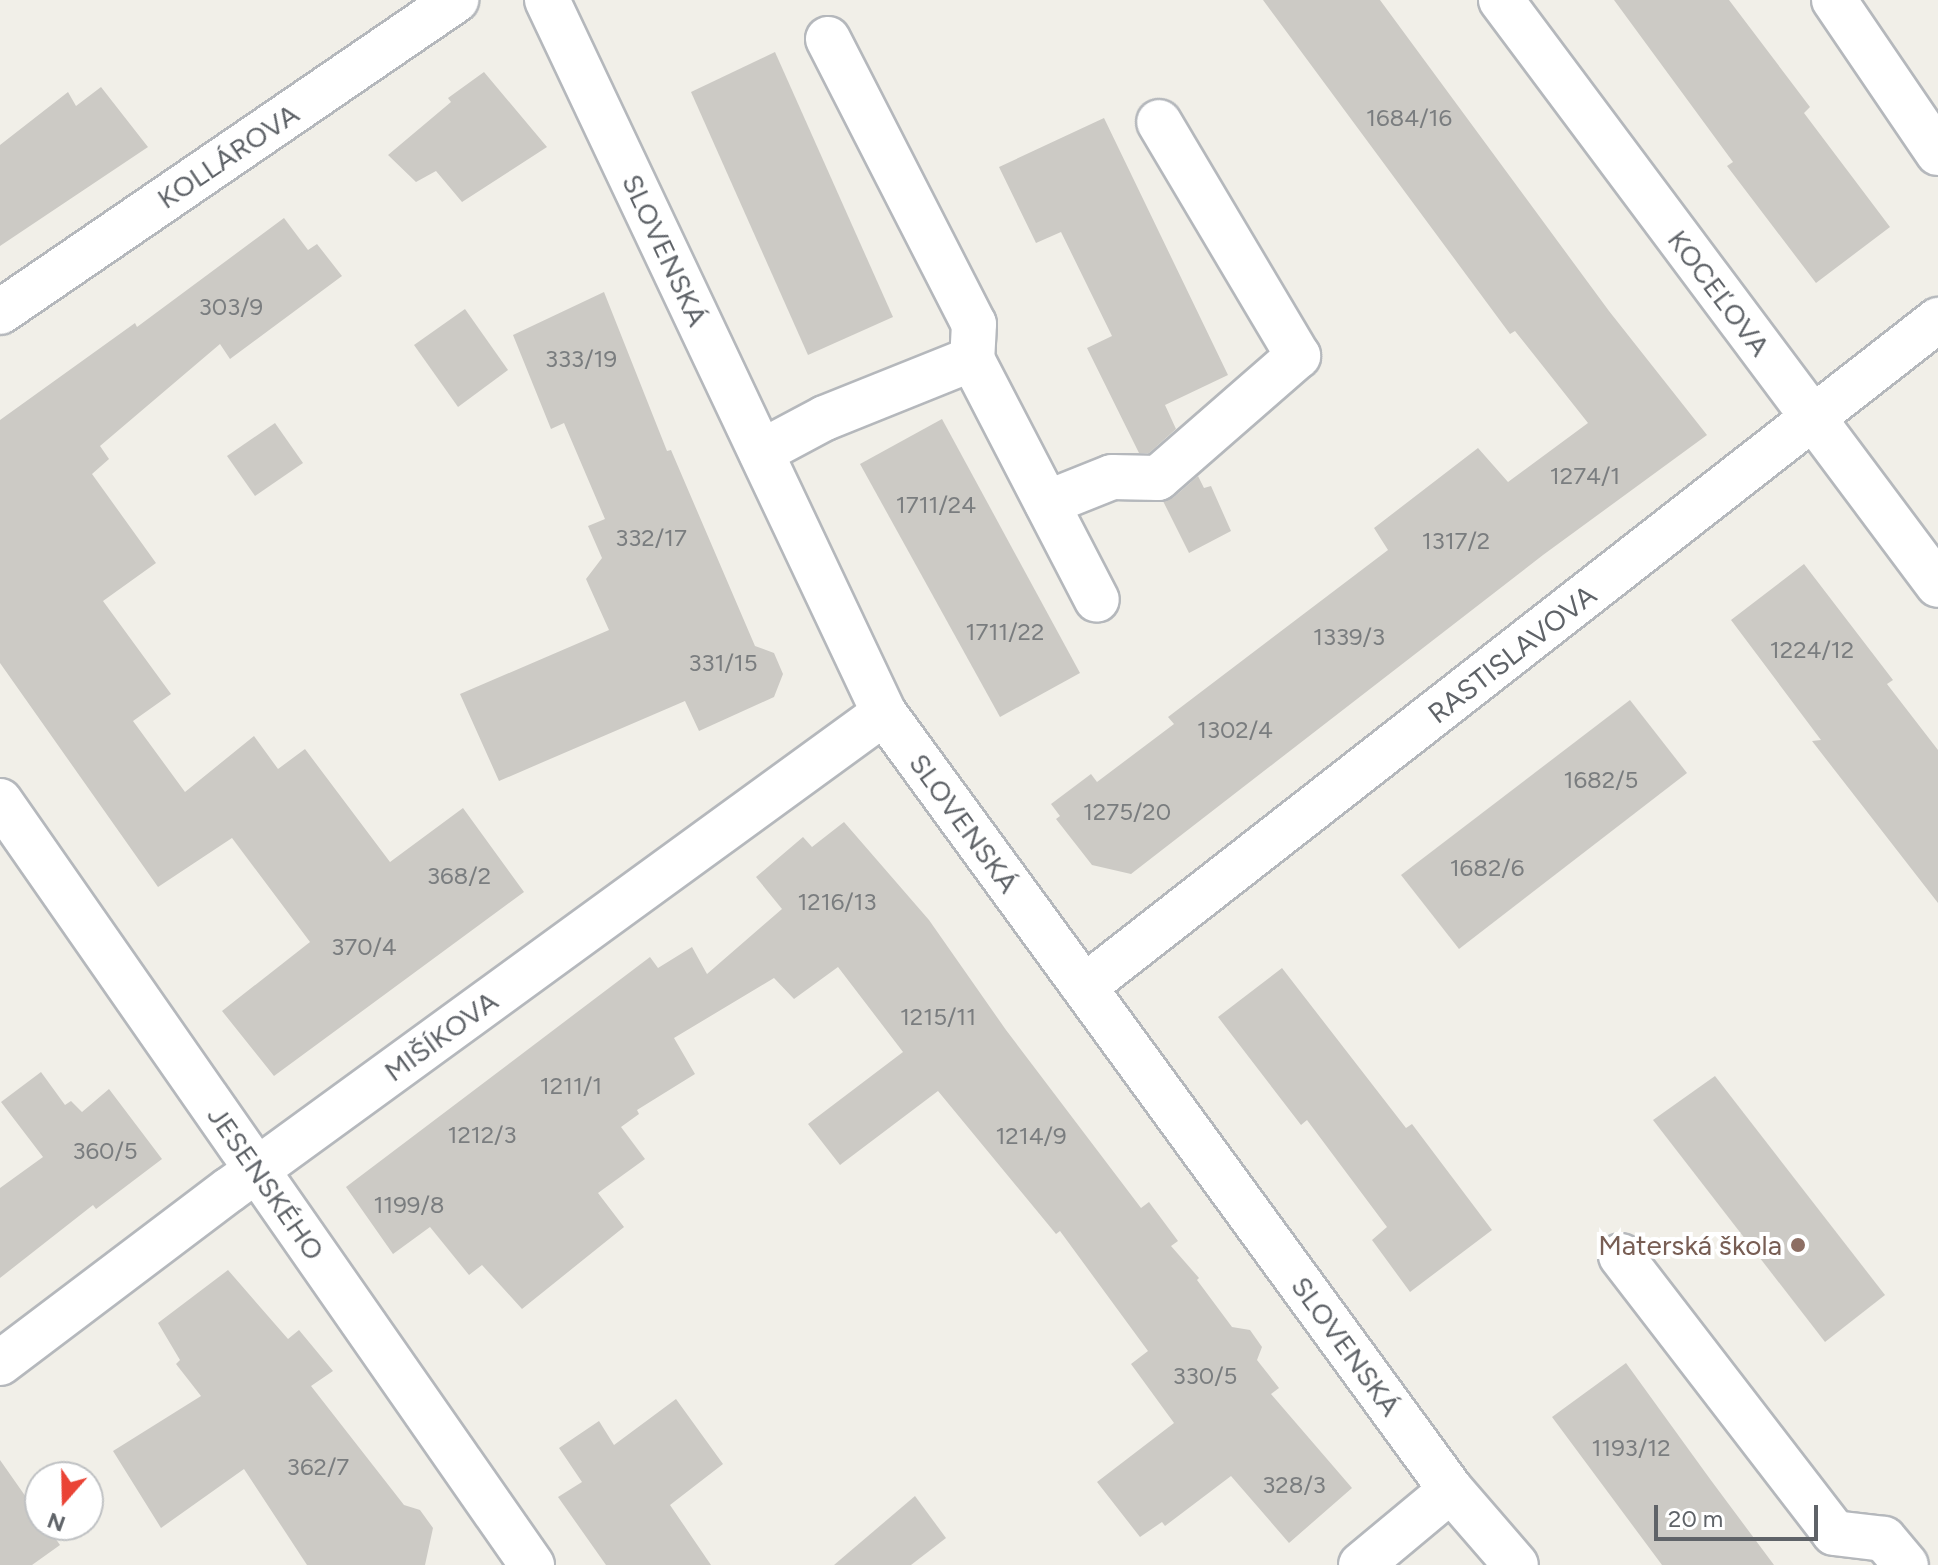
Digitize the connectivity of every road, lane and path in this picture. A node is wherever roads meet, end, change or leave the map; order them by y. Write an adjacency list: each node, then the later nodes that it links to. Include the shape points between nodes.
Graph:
1 (456, 0): 8 (street, KOLLÁROVA)
2 (547, 0): 12 (street, SLOVENSKÁ)
3 (1501, 0): 11 (street, KOCEĽOVA)
4 (1834, 0): 7 (street)
5 (828, 39): 10 (street, via 974,324)
6 (1159, 122): 13 (street, via 1298,356 1158,478 1112,477)
7 (1938, 153)
8 (0, 312)
9 (1938, 320): 11 (street, RASTISLAVOVA)
10 (972, 359): 12 (street, via 825,418); 13 (street)
11 (1813, 420): 14 (street, KOCEĽOVA); 18 (street, RASTISLAVOVA)
12 (761, 452): 16 (street, SLOVENSKÁ)
13 (1047, 503): 15 (street)
14 (1938, 585)
15 (1097, 600)
16 (884, 713): 18 (street, SLOVENSKÁ); 19 (street, MIŠÍKOVA)
17 (0, 801): 19 (street, JESENSKÉHO)
18 (1084, 987): 22 (street, SLOVENSKÁ)
19 (257, 1170): 21 (street, MIŠÍKOVA); 23 (street, JESENSKÉHO)
20 (1621, 1256): 26 (street, via 1834,1533 1884,1539)
21 (0, 1363)
22 (1451, 1490): 24 (street); 25 (street, SLOVENSKÁ)
23 (532, 1565)
24 (1361, 1565)
25 (1516, 1565)
26 (1906, 1565)

